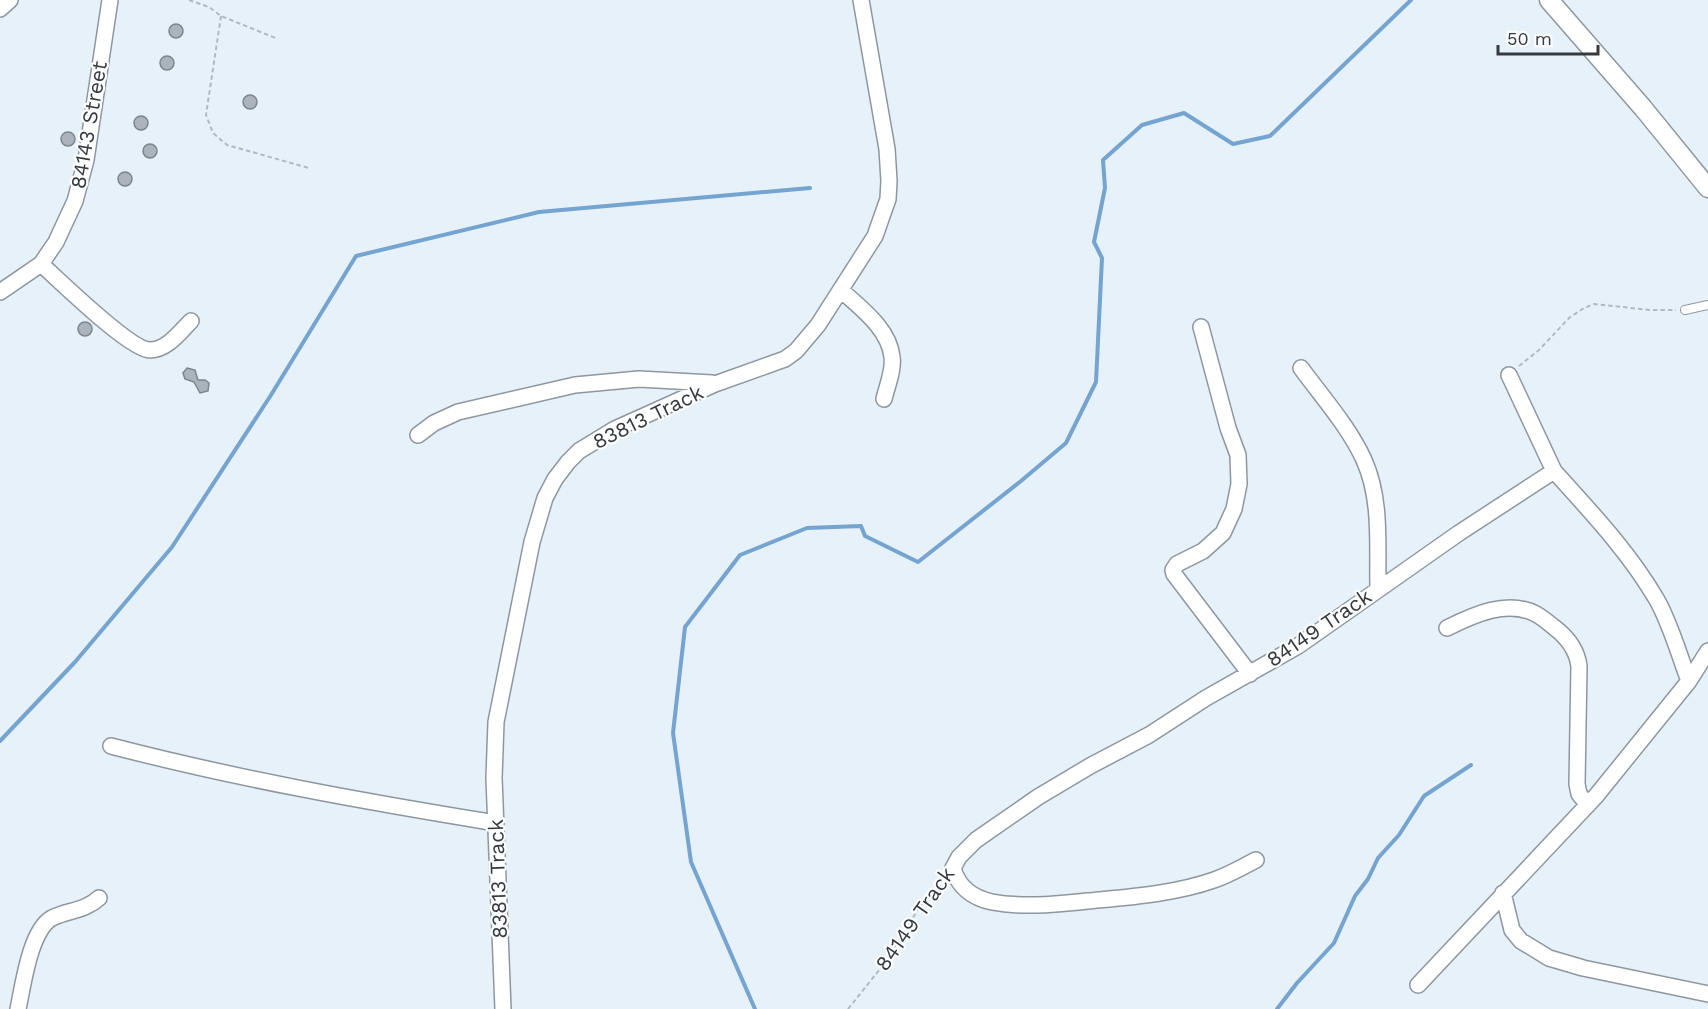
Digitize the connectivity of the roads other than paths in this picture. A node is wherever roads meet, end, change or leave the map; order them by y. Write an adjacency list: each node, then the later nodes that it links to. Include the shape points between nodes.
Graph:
1 (10, 0): 5 (street)
2 (110, 0): 7 (street, 84143 Street, via 86,160 75,201)
3 (861, 0): 8 (street, 83813 Track, via 887,149 888,199 875,236)
4 (1549, 0): 6 (street)
5 (0, 9)
6 (1708, 188)
7 (41, 264): 9 (street, 84143 Street); 12 (street, via 144,349 164,346)
8 (841, 290): 16 (street, 83813 Track, via 796,351 785,359); 17 (street, via 875,322 890,345 893,358)
9 (0, 292)
10 (1708, 305): 11 (lane)
11 (1685, 310)
12 (190, 321)
13 (1201, 327): 23 (street, via 1238,455 1239,484 1234,509 1223,533 1173,570)
14 (1302, 368): 20 (street, via 1352,437 1365,462 1378,523)
15 (1509, 375): 19 (street)
16 (715, 384): 18 (street, via 639,379 575,386 458,412); 27 (street, 83813 Track, via 593,442 568,462 545,498 532,542 500,704 494,751)
17 (884, 399)
18 (418, 435)
19 (1554, 471): 20 (street, 84149 Track); 24 (street, via 1611,536 1647,585)
20 (1378, 588): 23 (street, 84149 Track, via 1298,646)
21 (1447, 628): 26 (street, via 1505,608 1536,614 1569,642 1580,666 1577,784)
22 (1708, 651): 24 (street)
23 (1250, 674): 28 (street, 84149 Track, via 1038,797 976,840 953,868 959,883 971,893 991,902 1024,905 1172,891 1214,880)
24 (1689, 681): 26 (street)
25 (111, 746): 27 (street, via 391,806)
26 (1588, 805): 29 (street)
27 (496, 823): 34 (street, 83813 Track)
28 (1256, 860)
29 (1503, 893): 31 (street); 32 (street, via 1512,930 1549,958)
30 (99, 898): 33 (street, via 86,908 54,917 42,926)
31 (1418, 985)
32 (1708, 994)
33 (18, 1009)
34 (503, 1009)

